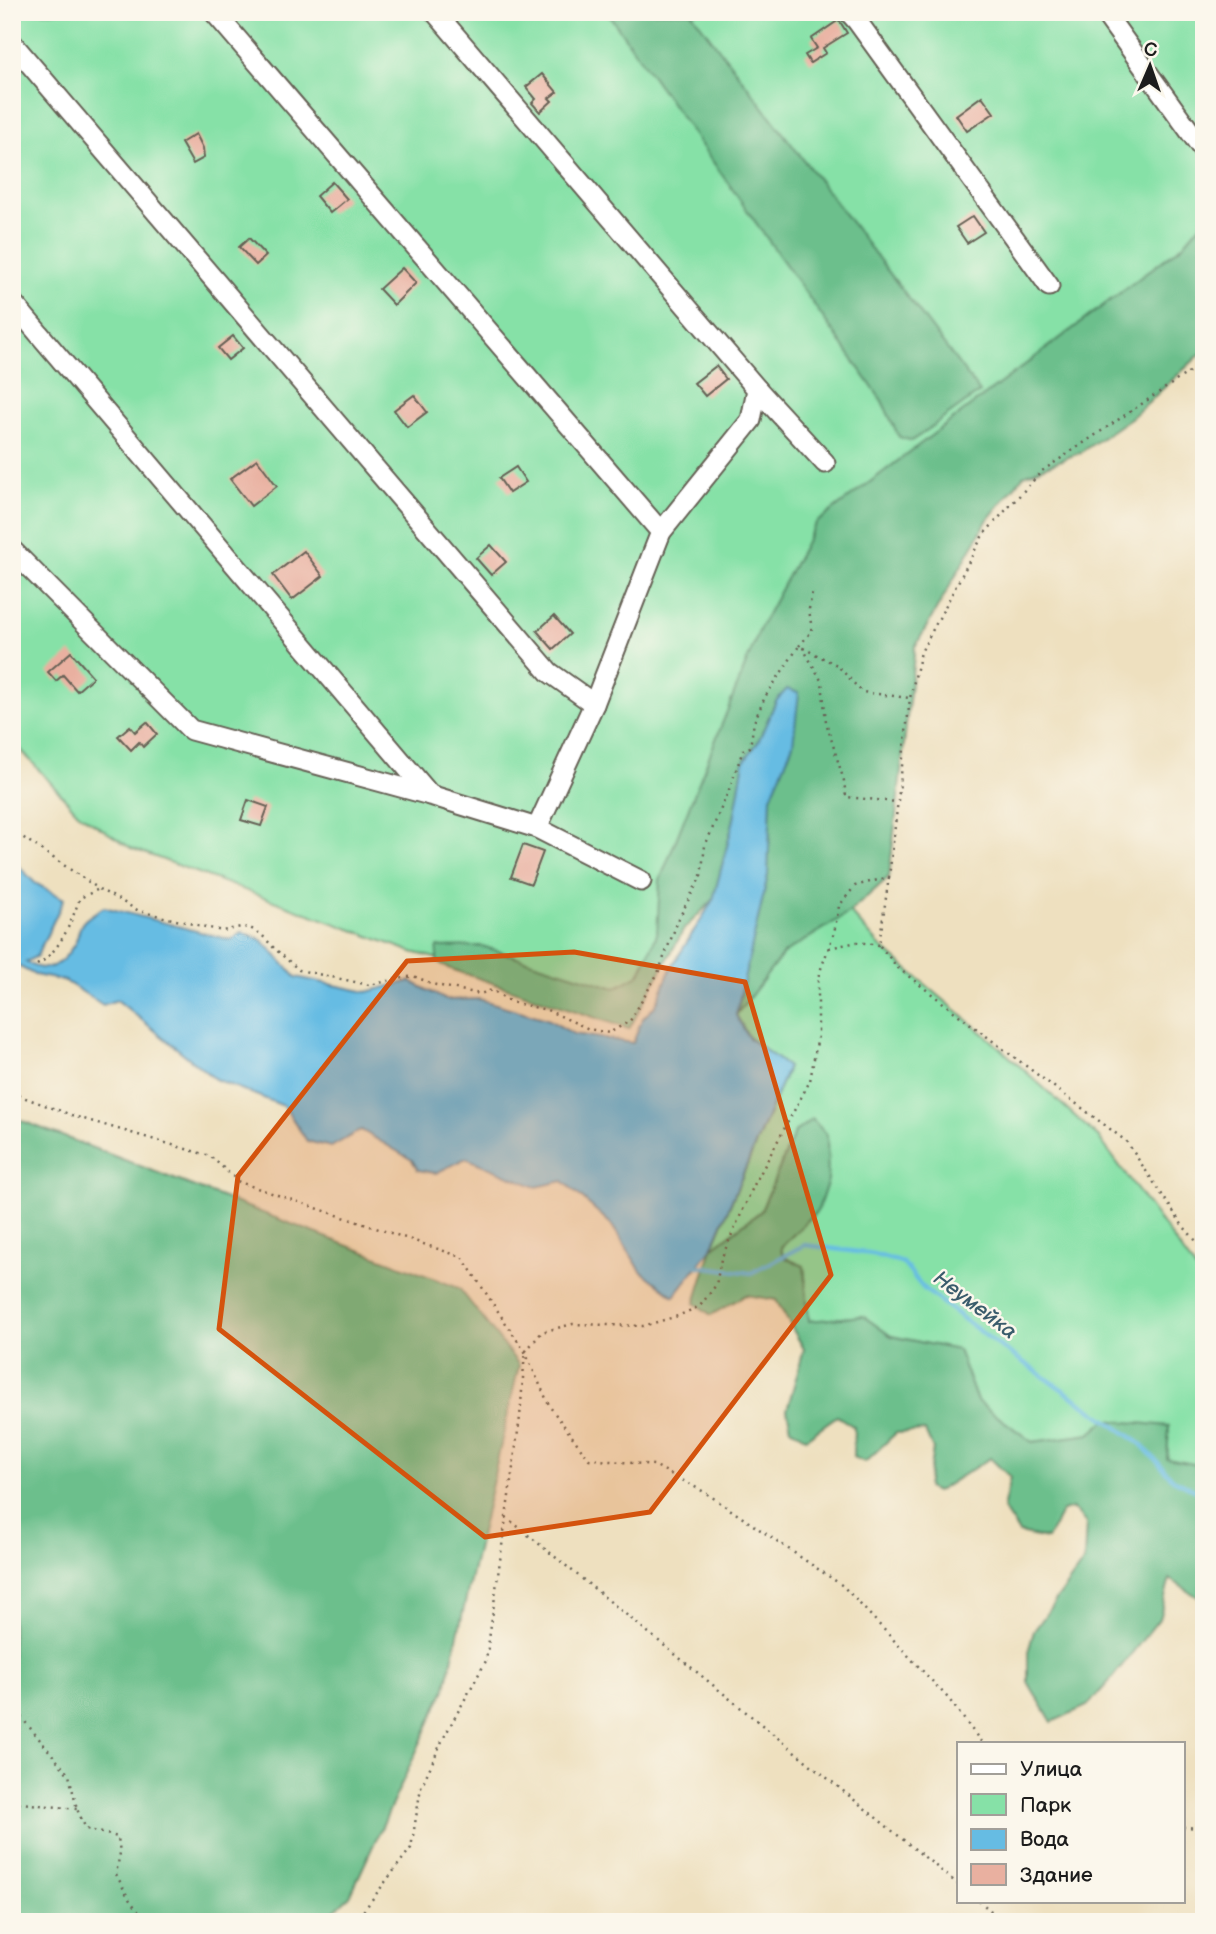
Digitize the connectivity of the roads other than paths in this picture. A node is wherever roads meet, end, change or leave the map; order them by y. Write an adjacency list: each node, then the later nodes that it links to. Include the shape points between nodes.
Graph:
1 (214, 12): 11 (street)
2 (435, 12): 9 (street)
3 (849, 12): 7 (street)
4 (1104, 12): 6 (street)
5 (12, 43): 13 (street, via 549,672)
6 (1204, 151)
7 (1049, 286)
8 (12, 302): 14 (street)
9 (757, 389): 10 (street); 11 (street, via 751,420)
10 (825, 463)
11 (661, 532): 13 (street)
12 (12, 550): 14 (street, via 191,730)
13 (594, 704): 15 (street)
14 (430, 795): 15 (street)
15 (537, 828): 16 (street)
16 (640, 881)

